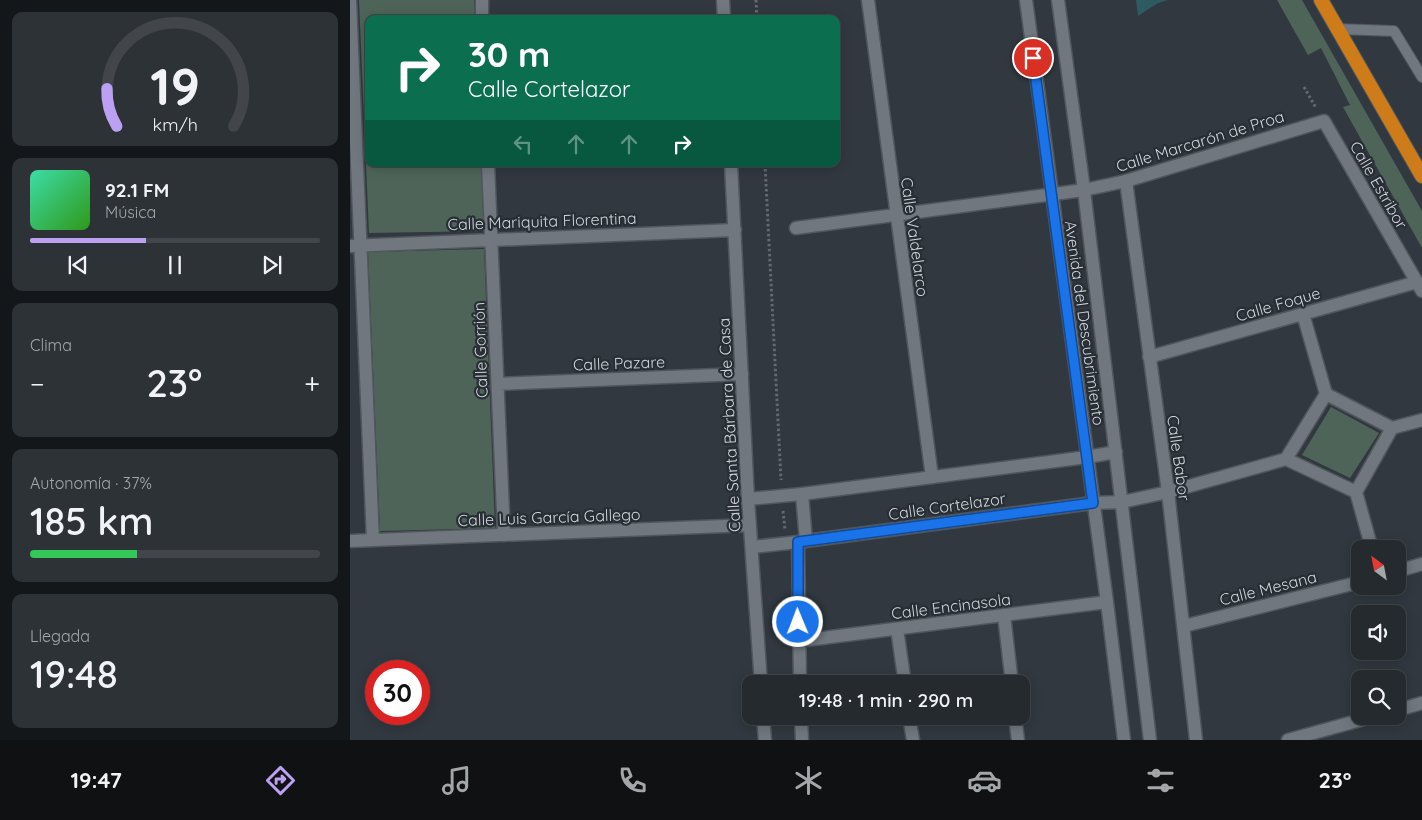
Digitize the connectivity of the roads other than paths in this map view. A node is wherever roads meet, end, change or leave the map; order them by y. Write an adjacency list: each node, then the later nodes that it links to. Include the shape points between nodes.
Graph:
1 (350, 0): 23 (street)
2 (482, 0): 8 (street)
3 (723, 0): 9 (street)
4 (868, 0): 19 (street, Calle Valdelarco)
5 (1026, 0): 18 (street, Avenida del Descubrimiento)
6 (1058, 0): 17 (street, Avenida del Descubrimiento)
7 (1320, 0): 10 (highway)
8 (482, 15)
9 (724, 15)
10 (1337, 29): 11 (lane, via 1394,31); 15 (highway)
11 (1422, 77)
12 (1324, 121): 16 (street, Calle Marcarón de Proa); 24 (street, Calle Estribor)
13 (488, 167): 22 (street, Calle Gorrión)
14 (732, 167): 21 (street, Calle Santa Bárbara de Casa)
15 (1422, 176)
16 (1126, 181): 17 (street, Calle Marcarón de Proa); 26 (street, Calle Babor)
17 (1084, 190): 18 (street); 32 (street, Avenida del Descubrimiento)
18 (1051, 194): 19 (street); 33 (street, Avenida del Descubrimiento)
19 (896, 215): 20 (street); 35 (street, Calle Valdelarco)
20 (796, 228)
21 (735, 230): 22 (street, Calle Mariquita Florentina); 27 (street, Calle Santa Bárbara de Casa)
22 (492, 240): 23 (street, Calle Mariquita Florentina); 28 (street, Calle Gorrión)
23 (355, 246): 44 (street)
24 (1419, 286): 25 (street, Calle Foque)
25 (1302, 314): 26 (street, Calle Foque); 29 (street)
26 (1149, 357): 36 (street, Calle Babor)
27 (742, 374): 28 (street, Calle Pazare); 39 (street, Calle Santa Bárbara de Casa)
28 (498, 384): 43 (street, Calle Gorrión)
29 (1326, 394): 31 (street); 34 (street)
30 (1422, 420): 31 (street)
31 (1392, 428): 37 (street)
32 (1116, 452): 33 (street); 40 (street, Avenida del Descubrimiento)
33 (1088, 457): 35 (street, Calle Cortelazor); 41 (street, Avenida del Descubrimiento)
34 (1286, 459): 36 (street); 37 (street)
35 (932, 477): 38 (street, Calle Cortelazor)
36 (1168, 492): 40 (street); 54 (street, Calle Babor)
37 (1356, 492): 45 (street)
38 (802, 494): 39 (street, Calle Cortelazor); 47 (street)
39 (748, 499): 42 (street, Calle Santa Bárbara de Casa)
40 (1122, 502): 41 (street); 73 (street, Avenida del Descubrimiento)
41 (1093, 503): 47 (street, Calle Cortelazor); 52 (street, Avenida del Descubrimiento)
42 (750, 525): 43 (street, Calle Luis García Gallego); 48 (street, Calle Santa Bárbara de Casa)
43 (504, 535): 44 (street, Calle Luis García Gallego)
44 (373, 540): 46 (street, Calle Luis García Gallego)
45 (1369, 540)
46 (350, 541)
47 (796, 542): 48 (street, Calle Cortelazor); 56 (street)
48 (752, 547): 57 (street, Calle Santa Bárbara de Casa)
49 (1422, 564): 50 (street)
50 (1406, 569)
51 (1351, 584): 54 (street, Calle Mesana)
52 (1107, 602): 53 (street, Calle Encinasola); 72 (street, Avenida del Descubrimiento)
53 (1004, 616): 55 (street, Calle Encinasola); 60 (street)
54 (1184, 626): 74 (street, Calle Babor)
55 (897, 629): 56 (street, Calle Encinasola); 59 (street)
56 (799, 641): 58 (street)
57 (760, 675)
58 (800, 675)
59 (904, 675)
60 (1011, 675)
61 (1422, 703): 62 (street)
62 (1406, 708)
63 (1351, 722): 75 (street)
64 (763, 725): 68 (street)
65 (801, 725): 69 (street)
66 (910, 725): 70 (street)
67 (1016, 725): 71 (street)
68 (764, 740)
69 (802, 740)
70 (913, 740)
71 (1018, 740)
72 (1124, 740)
73 (1150, 740)
74 (1196, 740)
75 (1288, 740)

